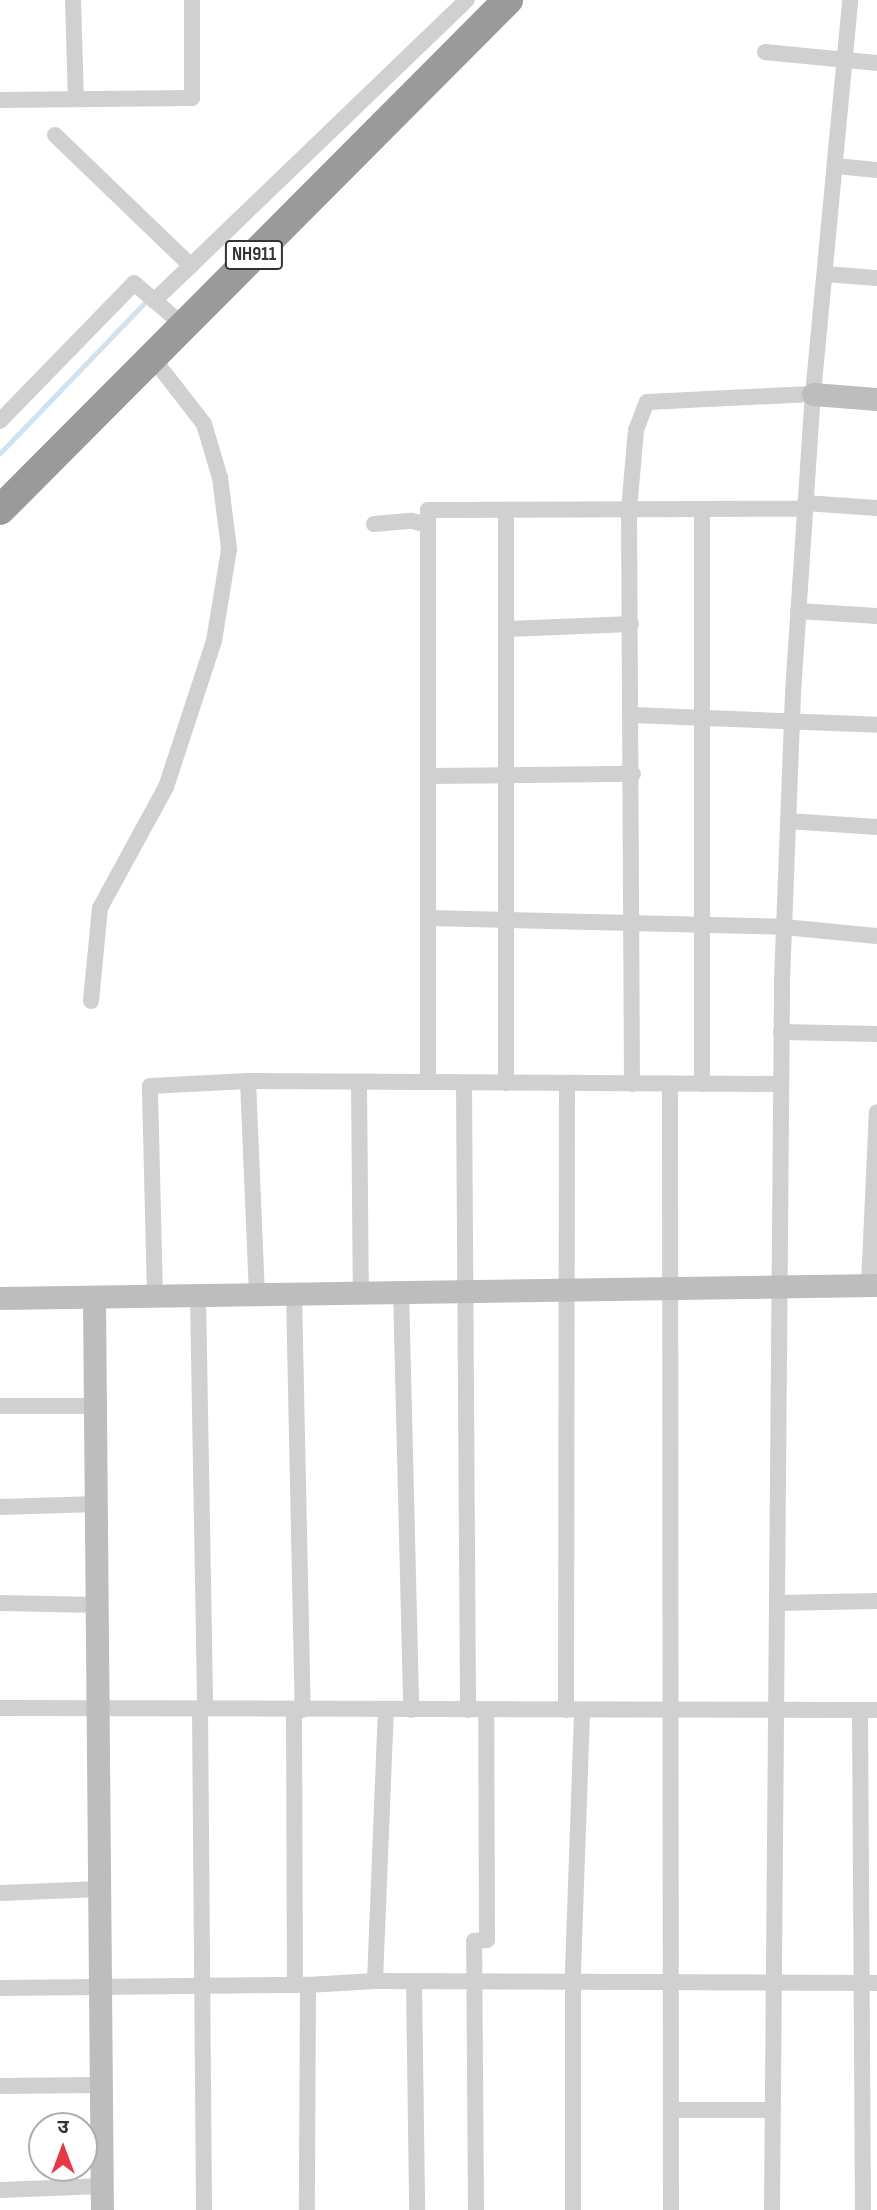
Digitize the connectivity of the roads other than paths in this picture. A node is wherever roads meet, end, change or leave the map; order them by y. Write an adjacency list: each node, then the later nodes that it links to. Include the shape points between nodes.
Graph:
1 (73, 0): 9 (street)
2 (192, 0): 9 (street, via 192,98)
3 (467, 0): 14 (street)
4 (508, 0): 18 (highway, NH911)
5 (850, 0): 7 (street)
6 (765, 52): 7 (street)
7 (845, 60): 8 (street); 12 (street)
8 (877, 63)
9 (76, 99): 10 (street)
10 (0, 100)
11 (55, 135): 14 (street)
12 (836, 166): 13 (street); 15 (street)
13 (877, 170)
14 (191, 266): 17 (street)
15 (825, 274): 16 (street); 20 (street)
16 (877, 278)
17 (154, 300): 18 (street); 22 (street, via 134,283)
18 (184, 326): 19 (highway, NH911)
19 (152, 358): 25 (highway, NH911); 50 (street, via 204,424 220,478 229,549 214,640 166,787 100,908)
20 (813, 394): 21 (street); 23 (street); 27 (street, via 647,402 636,430)
21 (877, 399)
22 (0, 421)
23 (805, 506): 24 (street); 28 (street); 31 (street)
24 (877, 508)
25 (0, 510)
26 (506, 510): 27 (street); 30 (street, via 428,510); 34 (street)
27 (629, 510): 28 (street); 33 (street)
28 (702, 510): 36 (street)
29 (373, 524): 30 (street, via 412,521)
30 (428, 525): 41 (street)
31 (798, 611): 32 (street); 37 (street)
32 (877, 616)
33 (631, 624): 34 (street); 35 (street)
34 (506, 629): 40 (street)
35 (632, 715): 36 (street); 39 (street)
36 (705, 717): 37 (street); 47 (street)
37 (792, 720): 38 (street); 42 (street)
38 (877, 725)
39 (633, 774): 40 (street); 46 (street)
40 (506, 775): 41 (street); 45 (street)
41 (428, 776): 44 (street)
42 (788, 821): 43 (street); 48 (street)
43 (877, 827)
44 (428, 918): 45 (street); 55 (street)
45 (506, 922): 46 (street); 57 (street)
46 (632, 923): 47 (street); 59 (street)
47 (703, 926): 48 (street); 61 (street)
48 (784, 927): 49 (street); 51 (street)
49 (877, 936)
50 (91, 1001)
51 (781, 1032): 52 (street); 62 (street)
52 (877, 1034)
53 (248, 1081): 54 (street); 72 (street); 74 (street, via 150,1086)
54 (359, 1082): 55 (street); 70 (street)
55 (428, 1082): 56 (street)
56 (464, 1083): 57 (street); 68 (street)
57 (506, 1083): 58 (street)
58 (567, 1083): 59 (street); 67 (street)
59 (632, 1084): 60 (street)
60 (670, 1084): 61 (street); 66 (street)
61 (702, 1084): 62 (street)
62 (781, 1084): 64 (street)
63 (877, 1112): 65 (street)
64 (779, 1284): 65 (street); 66 (street); 83 (street)
65 (873, 1285)
66 (671, 1286): 67 (street); 94 (street)
67 (565, 1287): 68 (street); 93 (street)
68 (466, 1289): 69 (street); 91 (street)
69 (401, 1290): 70 (street); 90 (street)
70 (361, 1291): 71 (street)
71 (294, 1293): 72 (street); 88 (street)
72 (257, 1294): 73 (street)
73 (198, 1295): 74 (street); 87 (street)
74 (155, 1296): 76 (street)
75 (0, 1298): 76 (street)
76 (94, 1298): 78 (street)
77 (0, 1406): 78 (street)
78 (96, 1406): 79 (street)
79 (97, 1504): 80 (street); 84 (street)
80 (0, 1507)
81 (877, 1601): 83 (street)
82 (0, 1603): 84 (street)
83 (777, 1603): 96 (street)
84 (99, 1605): 86 (street)
85 (0, 1708): 86 (street)
86 (99, 1709): 87 (street); 97 (street)
87 (202, 1709): 88 (street); 107 (street)
88 (298, 1710): 89 (street); 106 (street)
89 (386, 1710): 90 (street); 99 (street)
90 (411, 1710): 91 (street)
91 (468, 1710): 92 (street)
92 (486, 1710): 93 (street); 103 (street, via 486,1940 474,1941)
93 (574, 1710): 94 (street); 101 (street)
94 (672, 1710): 96 (street); 104 (street)
95 (869, 1710): 96 (street); 105 (street)
96 (776, 1711): 100 (street)
97 (100, 1889): 98 (street); 108 (street)
98 (0, 1892)
99 (375, 1981): 102 (street); 106 (street)
100 (773, 1981): 104 (street); 105 (street); 113 (street)
101 (573, 1982): 103 (street); 104 (street); 121 (street)
102 (414, 1983): 103 (street); 119 (street)
103 (474, 1983): 120 (street)
104 (672, 1983): 112 (street)
105 (870, 1983): 124 (street)
106 (301, 1985): 107 (street); 118 (street)
107 (201, 1986): 108 (street); 117 (street)
108 (100, 1988): 109 (street); 110 (street)
109 (0, 1989)
110 (99, 2085): 111 (street); 114 (street)
111 (0, 2087)
112 (672, 2110): 113 (street); 122 (street)
113 (772, 2110): 123 (street)
114 (102, 2186): 115 (street); 116 (street)
115 (0, 2190)
116 (102, 2210)
117 (204, 2210)
118 (307, 2210)
119 (417, 2210)
120 (475, 2210)
121 (573, 2210)
122 (671, 2210)
123 (772, 2210)
124 (863, 2210)

